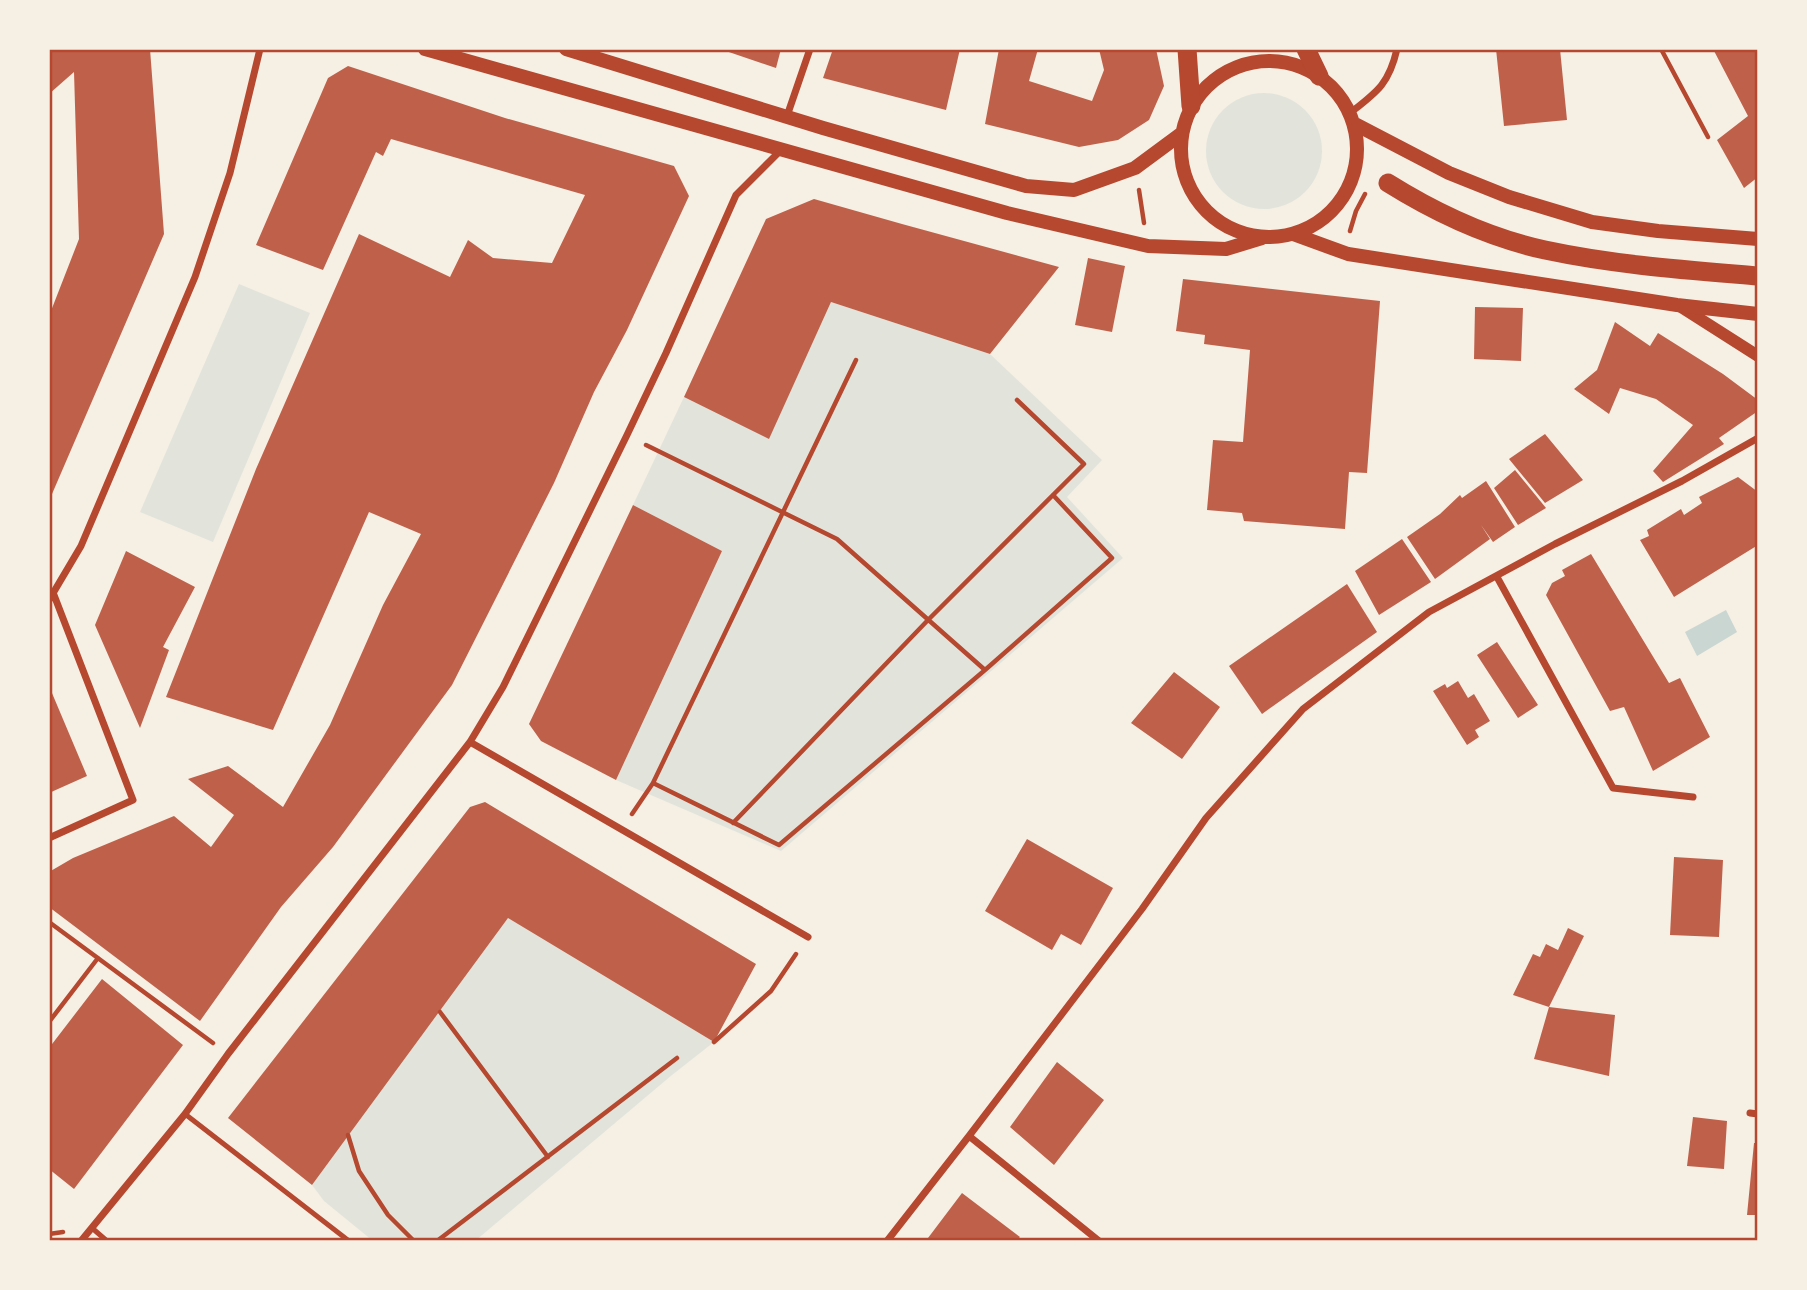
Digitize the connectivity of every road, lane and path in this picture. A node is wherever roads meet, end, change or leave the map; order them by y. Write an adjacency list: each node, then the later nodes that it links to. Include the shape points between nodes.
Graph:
1 (260, 49): 33 (street, via 230,173 195,277 81,547)
2 (425, 49): 15 (main road)
3 (566, 49): 11 (main road)
4 (810, 49): 11 (street)
5 (1187, 49): 10 (highway)
6 (1306, 49): 9 (highway)
7 (1397, 49): 12 (street, via 1384,86)
8 (1661, 49): 14 (path)
9 (1319, 76): 10 (main road, via 1292,64 1263,61 1234,67 1210,83); 12 (main road, via 1337,93)
10 (1191, 106): 13 (main road)
11 (787, 116): 16 (main road, via 1026,186 1073,190)
12 (1351, 118): 18 (main road, via 1357,146 1347,191 1315,225); 20 (main road, via 1449,173 1592,222)
13 (1181, 134): 16 (main road); 19 (main road, via 1186,182 1199,203 1216,221)
14 (1708, 136)
15 (781, 150): 21 (main road, via 1007,214); 28 (street, via 737,195)
16 (1135, 168): 21 (path)
17 (1388, 183): 22 (highway, via 1434,209 1545,250)
18 (1293, 234): 19 (main road); 23 (main road, via 1348,254)
19 (1262, 238): 21 (main road, via 1226,249)
20 (1758, 239)
21 (1149, 246)
22 (1758, 276)
23 (1677, 305): 24 (main road); 25 (street)
24 (1758, 314)
25 (1758, 356)
26 (856, 360): 31 (path)
27 (1017, 400): 30 (path, via 1084,464)
28 (626, 435): 31 (path); 36 (street, via 503,687)
29 (1758, 439): 32 (street)
30 (1053, 495): 34 (path); 35 (path, via 1112,558)
31 (782, 512): 34 (path, via 837,539); 37 (path)
32 (1497, 577): 38 (street, via 1613,788); 52 (street, via 1429,612 1303,709 1206,818)
33 (52, 598): 41 (street, via 133,800)
34 (928, 620): 35 (path); 39 (path)
35 (985, 670): 39 (path, via 779,845)
36 (470, 742): 40 (street); 48 (street)
37 (653, 783): 39 (path); 40 (path)
38 (1693, 797)
39 (733, 823)
40 (622, 830): 43 (street)
41 (49, 838)
42 (49, 922): 44 (path)
43 (808, 937): 47 (path, via 771,991)
44 (97, 958): 46 (path); 48 (path)
45 (440, 1012): 53 (path)
46 (49, 1022)
47 (714, 1042)
48 (228, 1054): 50 (street)
49 (677, 1058): 53 (path)
50 (184, 1114): 54 (street); 57 (lane)
51 (348, 1135): 58 (path, via 359,1171 388,1215)
52 (970, 1136): 60 (street); 61 (street)
53 (548, 1157): 59 (path)
54 (92, 1228): 55 (street); 56 (lane)
55 (81, 1241)
56 (107, 1241)
57 (349, 1241)
58 (414, 1241)
59 (437, 1241)
60 (887, 1241)
61 (1099, 1241)

